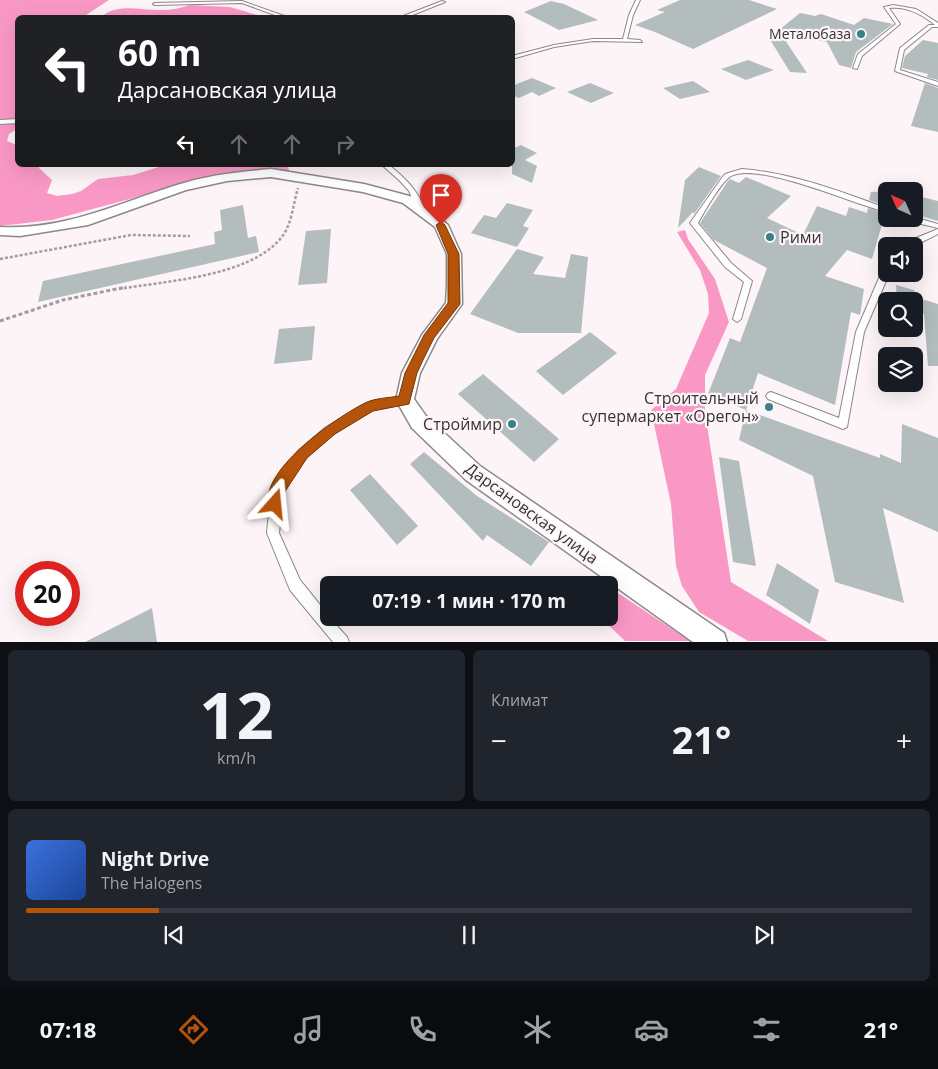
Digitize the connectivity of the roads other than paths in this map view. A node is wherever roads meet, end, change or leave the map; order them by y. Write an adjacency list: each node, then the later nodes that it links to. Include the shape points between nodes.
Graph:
1 (638, 0): 8 (lane)
2 (236, 1): 4 (lane); 5 (lane)
3 (443, 2): 6 (lane)
4 (156, 4)
5 (280, 15)
6 (408, 15)
7 (938, 25): 11 (lane, via 929,16 915,10 895,6 886,8 898,24 860,55); 12 (lane, via 931,26 902,49 897,71)
8 (625, 39): 9 (lane); 10 (lane, via 554,46)
9 (640, 40)
10 (515, 57)
11 (856, 68)
12 (938, 84)
13 (15, 121): 14 (lane)
14 (0, 122)
15 (388, 167): 17 (lane, via 417,195)
16 (878, 208): 24 (lane, via 773,175 750,170 729,174 694,223 728,265 748,280)
17 (421, 210): 20 (street, via 408,200 389,194 271,173 227,177 182,187 88,221 20,232); 26 (street, via 441,225 454,254 454,304 426,343 411,373)
18 (923, 222): 19 (lane)
19 (938, 226)
20 (0, 231)
21 (938, 231): 22 (lane)
22 (923, 238)
23 (881, 282): 25 (lane, via 860,332 843,424)
24 (737, 319)
25 (771, 396)
26 (405, 400): 27 (lane, via 370,406 330,430 302,454 277,490 272,532 295,585); 28 (street, Дарсановская улица, via 418,422 473,473)
27 (342, 642)
28 (715, 642)

